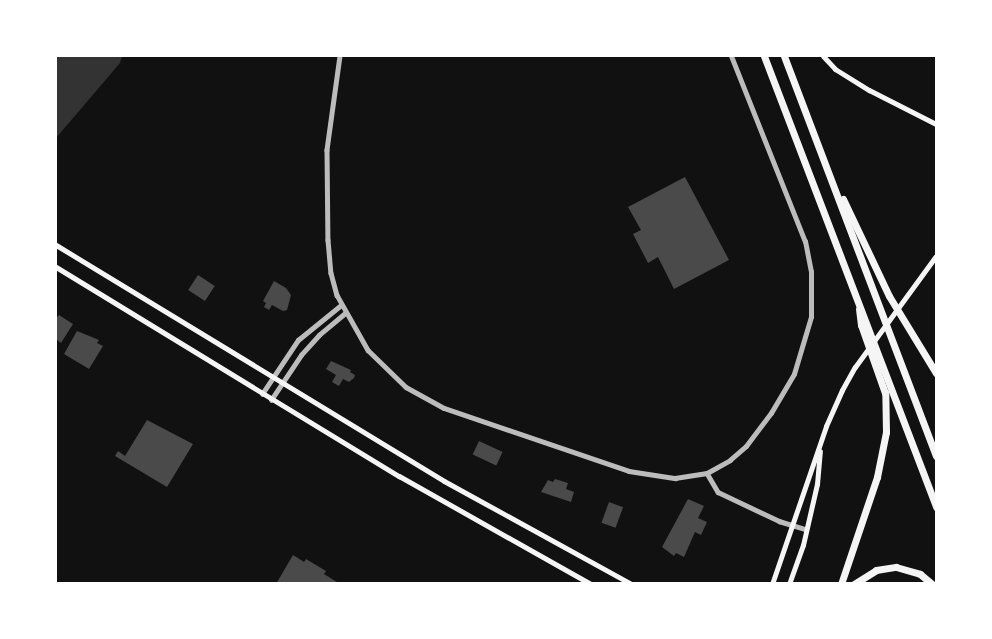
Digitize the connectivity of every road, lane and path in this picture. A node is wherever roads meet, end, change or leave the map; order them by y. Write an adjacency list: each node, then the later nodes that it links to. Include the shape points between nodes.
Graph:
1 (339, 56): 12 (street, via 327,150 326,206 331,273)
2 (731, 56): 21 (street, via 805,242 812,308 794,374 782,396 746,446)
3 (764, 56): 11 (highway)
4 (784, 56): 7 (highway)
5 (823, 56): 6 (main road, via 835,69 869,90)
6 (936, 124)
7 (822, 154): 14 (highway, via 876,270); 20 (highway)
8 (56, 245): 15 (main road)
9 (936, 256): 19 (main road, via 855,367)
10 (56, 267): 17 (main road)
11 (857, 295): 22 (highway); 29 (highway, via 861,325 885,393 886,432 877,477)
12 (341, 305): 13 (street); 15 (street, via 298,340)
13 (345, 313): 16 (street, via 307,348); 21 (street, via 381,365 411,391 444,408 629,471 667,477)
14 (936, 374)
15 (272, 378): 16 (main road); 17 (street)
16 (282, 384): 18 (street); 26 (main road, via 444,481)
17 (262, 394): 18 (main road)
18 (271, 400): 25 (main road)
19 (820, 444): 23 (main road); 24 (main road, via 817,484)
20 (936, 456)
21 (707, 473): 23 (street, via 718,492)
22 (936, 507)
23 (793, 526): 24 (street); 27 (main road)
24 (806, 529): 28 (main road)
25 (591, 584)
26 (631, 584)
27 (772, 584)
28 (789, 584)
29 (841, 584)
30 (854, 584): 31 (highway, via 876,570 896,567 920,574)
31 (932, 584)

